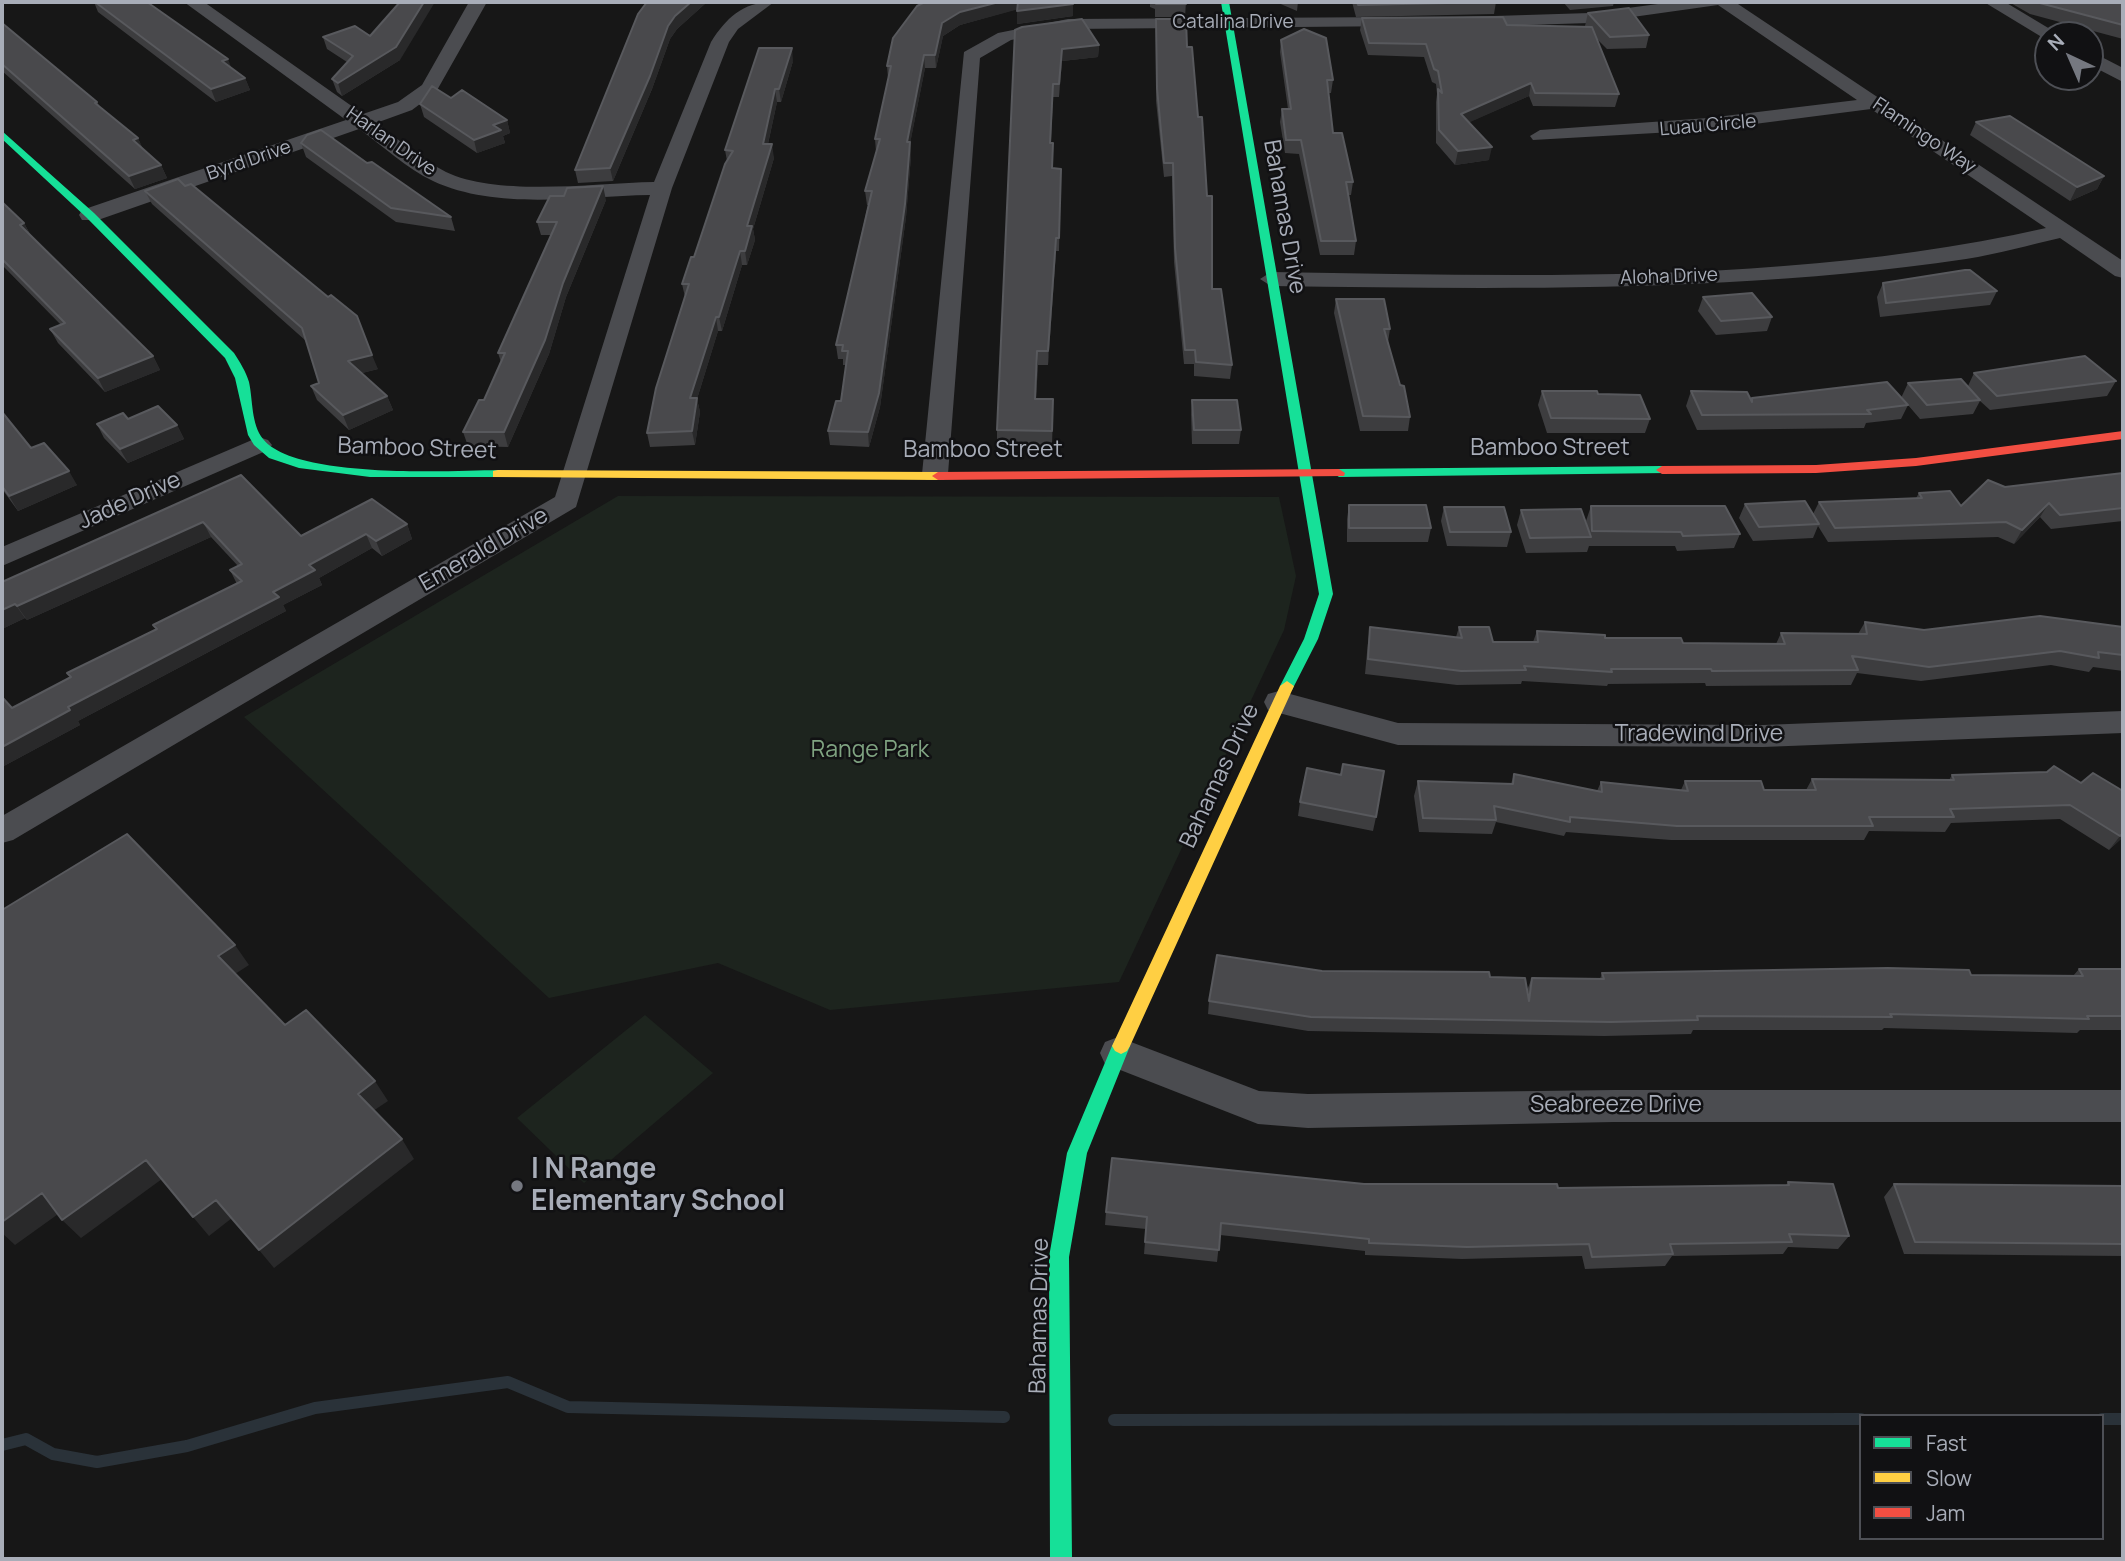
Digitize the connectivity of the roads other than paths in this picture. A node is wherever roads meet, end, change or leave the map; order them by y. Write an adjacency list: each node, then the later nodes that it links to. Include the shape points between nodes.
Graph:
1 (193, 2): 17 (street, Harlan Drive)
2 (478, 2): 17 (street, Byrd Drive, via 429,88 405,106)
3 (765, 2): 20 (street, Emerald Drive, via 731,24 720,42)
4 (1225, 2): 10 (street, Bahamas Drive)
5 (1711, 2): 9 (street, via 1590,18)
6 (1724, 2): 16 (street, Flamingo Way)
7 (1993, 2): 11 (street)
8 (1420, 22): 10 (street, Catalina Drive)
9 (1447, 22)
10 (1228, 23): 24 (street, Bahamas Drive); 28 (street, Catalina Drive, via 1032,28 985,44 971,56)
11 (2034, 25)
12 (2104, 61): 13 (street)
13 (2123, 62)
14 (2104, 65): 15 (street)
15 (2123, 76)
16 (1875, 103): 19 (street, Luau Circle, via 1647,132); 22 (street, Flamingo Way)
17 (362, 123): 20 (street, Harlan Drive, via 438,176 474,189); 21 (street, Byrd Drive)
18 (2, 134): 21 (street)
19 (1540, 135)
20 (662, 188): 29 (street, Emerald Drive)
21 (90, 215): 26 (street, via 230,356 243,382 247,419)
22 (2063, 231): 23 (street, Flamingo Way); 24 (street, Aloha Drive, via 1969,252 1723,276 1493,282)
23 (2123, 271)
24 (1271, 279): 27 (street, Bahamas Drive)
25 (2123, 435): 27 (street, Bamboo Street, via 1916,462 1816,469)
26 (259, 445): 29 (street, Bamboo Street, via 293,463 353,473); 30 (street, Jade Drive)
27 (1307, 472): 28 (street, Bamboo Street); 31 (street, Bahamas Drive, via 1326,594 1311,639)
28 (935, 474): 29 (street, Bamboo Street)
29 (574, 477): 33 (street, Emerald Drive, via 567,501)
30 (2, 557)
31 (1279, 702): 32 (street, Tradewind Drive, via 1398,734 1763,736); 34 (street, Bahamas Drive)
32 (2123, 722)
33 (2, 831)
34 (1118, 1053): 35 (street, Seabreeze Drive, via 1258,1107 1308,1111); 36 (street, Bahamas Drive, via 1077,1153 1059,1256)
35 (2123, 1107)
36 (1061, 1559)

